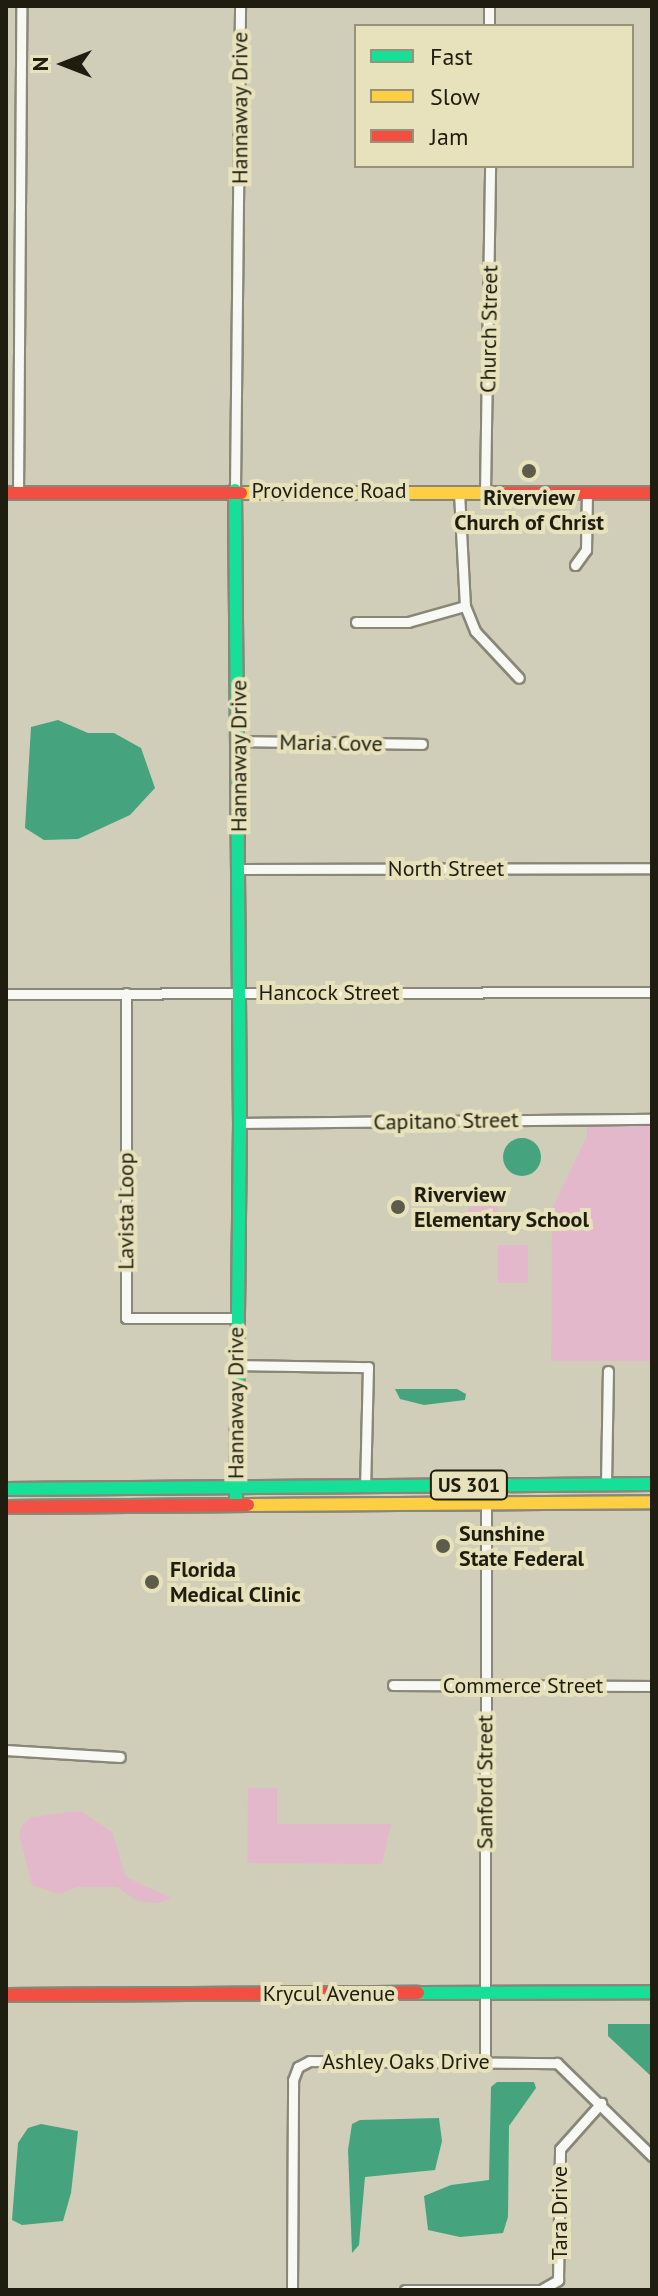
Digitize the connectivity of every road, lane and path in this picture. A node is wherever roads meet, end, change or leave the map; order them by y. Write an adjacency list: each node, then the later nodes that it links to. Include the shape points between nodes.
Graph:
1 (21, 6): 7 (street)
2 (240, 6): 4 (street, Hannaway Drive)
3 (490, 168): 6 (street, Church Street)
4 (235, 490): 5 (street, Providence Road); 7 (street, Providence Road); 14 (street, Hannaway Drive)
5 (459, 492): 6 (street, Providence Road); 11 (street)
6 (485, 492): 8 (street, Providence Road)
7 (12, 493)
8 (587, 493): 9 (street, Providence Road); 10 (street, via 586,550)
9 (652, 493)
10 (575, 565)
11 (465, 606): 12 (street, via 408,622); 13 (street, via 475,631)
12 (356, 622)
13 (519, 678)
14 (239, 741): 15 (street, Maria Cove); 17 (street, Hannaway Drive)
15 (422, 744)
16 (652, 868): 17 (street, North Street)
17 (240, 869): 20 (street, Hannaway Drive)
18 (652, 992): 20 (street, Hancock Street)
19 (126, 993): 20 (street, Hancock Street); 21 (street, Hancock Street); 24 (street, Lavista Loop, via 126,1318)
20 (240, 993): 23 (street, Hannaway Drive)
21 (6, 994)
22 (652, 1119): 23 (street, Capitano Street)
23 (240, 1123): 24 (street, Hannaway Drive)
24 (237, 1318): 25 (street, Hannaway Drive)
25 (237, 1365): 30 (street, Hannaway Drive); 31 (street, via 368,1367)
26 (608, 1371): 27 (street)
27 (599, 1484): 28 (street, US 301); 29 (street, US 301); 36 (street, via 570,1492 501,1494)
28 (652, 1484)
29 (481, 1485): 31 (street, US 301); 37 (street, via 472,1493 373,1495)
30 (236, 1486): 31 (street, US 301); 32 (street, US 301); 38 (street, Hannaway Drive)
31 (365, 1486)
32 (91, 1488): 33 (street, US 301); 34 (street, via 53,1498)
33 (6, 1489)
34 (6, 1499)
35 (652, 1502): 36 (street, US 301)
36 (486, 1503): 37 (street, US 301); 41 (street, Sanford Street)
37 (348, 1504): 38 (street, US 301)
38 (236, 1505): 39 (street, US 301)
39 (6, 1507)
40 (393, 1685): 41 (street, Commerce Street)
41 (486, 1685): 42 (street, Commerce Street); 46 (street, Sanford Street)
42 (652, 1686)
43 (6, 1750): 44 (street)
44 (120, 1757)
45 (652, 1992): 46 (street, Krycul Avenue)
46 (485, 1993): 47 (street, Krycul Avenue); 48 (street, Sanford Street)
47 (6, 1995)
48 (485, 2061): 49 (street, Ashley Oaks Drive, via 557,2063); 51 (street, Ashley Oaks Drive, via 310,2061 298,2067 293,2080)
49 (601, 2103): 50 (street, Ashley Oaks Drive); 52 (street, Tara Drive, via 560,2149 558,2280 541,2290)
50 (652, 2156)
51 (292, 2290)
52 (405, 2290)

